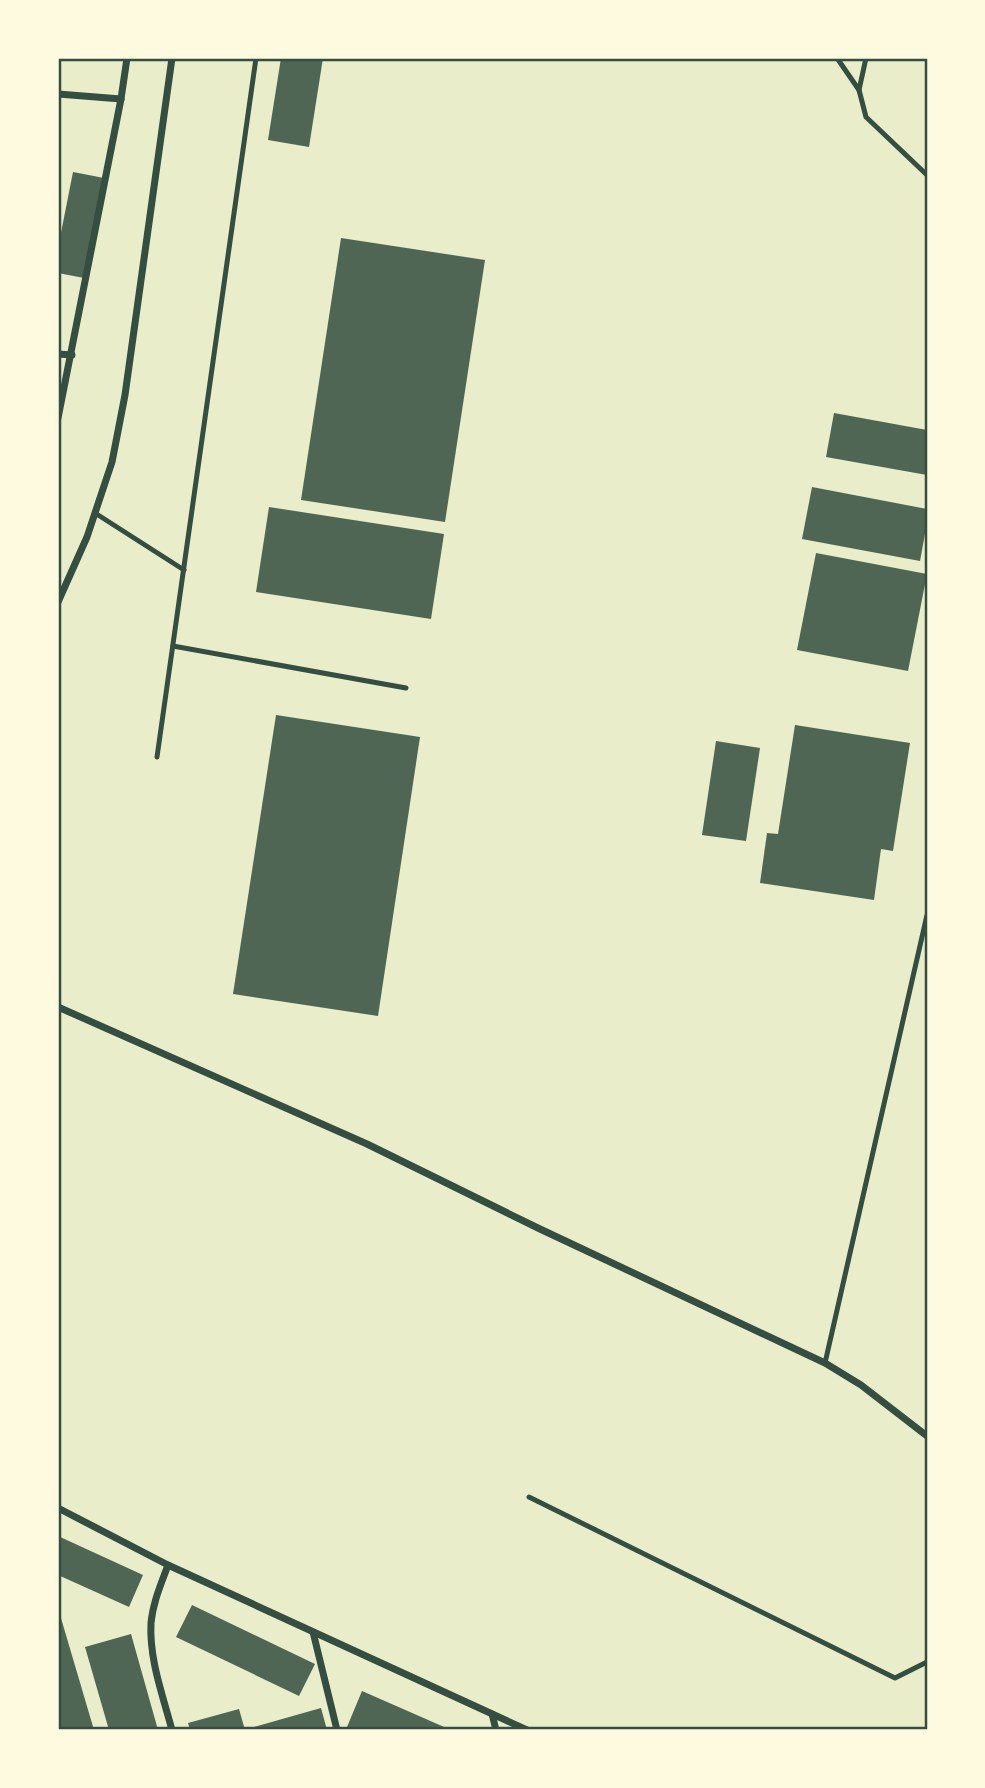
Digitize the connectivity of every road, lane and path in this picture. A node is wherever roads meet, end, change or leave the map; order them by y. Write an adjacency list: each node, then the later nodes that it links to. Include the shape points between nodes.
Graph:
1 (127, 58): 8 (street)
2 (172, 58): 13 (street, via 125,395 112,462)
3 (256, 58): 14 (lane)
4 (837, 58): 6 (lane)
5 (866, 58): 6 (lane)
6 (859, 90): 9 (lane, via 866,117)
7 (58, 94): 8 (street)
8 (121, 99): 11 (street)
9 (927, 175)
10 (58, 354): 11 (street)
11 (72, 355): 12 (street)
12 (58, 418)
13 (95, 513): 14 (lane); 15 (street)
14 (184, 570): 16 (lane)
15 (58, 601)
16 (173, 646): 17 (lane); 18 (lane)
17 (406, 688)
18 (157, 757)
19 (927, 915): 21 (lane)
20 (58, 1007): 21 (street, via 368,1144)
21 (824, 1363): 22 (street)
22 (927, 1436)
23 (529, 1497): 27 (lane, via 895,1678)
24 (58, 1508): 25 (street)
25 (168, 1565): 26 (street); 29 (street, via 155,1599 151,1648)
26 (313, 1632): 28 (street); 30 (street)
27 (927, 1662)
28 (492, 1714): 31 (street); 32 (street)
29 (172, 1730)
30 (337, 1730)
31 (496, 1730)
32 (527, 1730)

